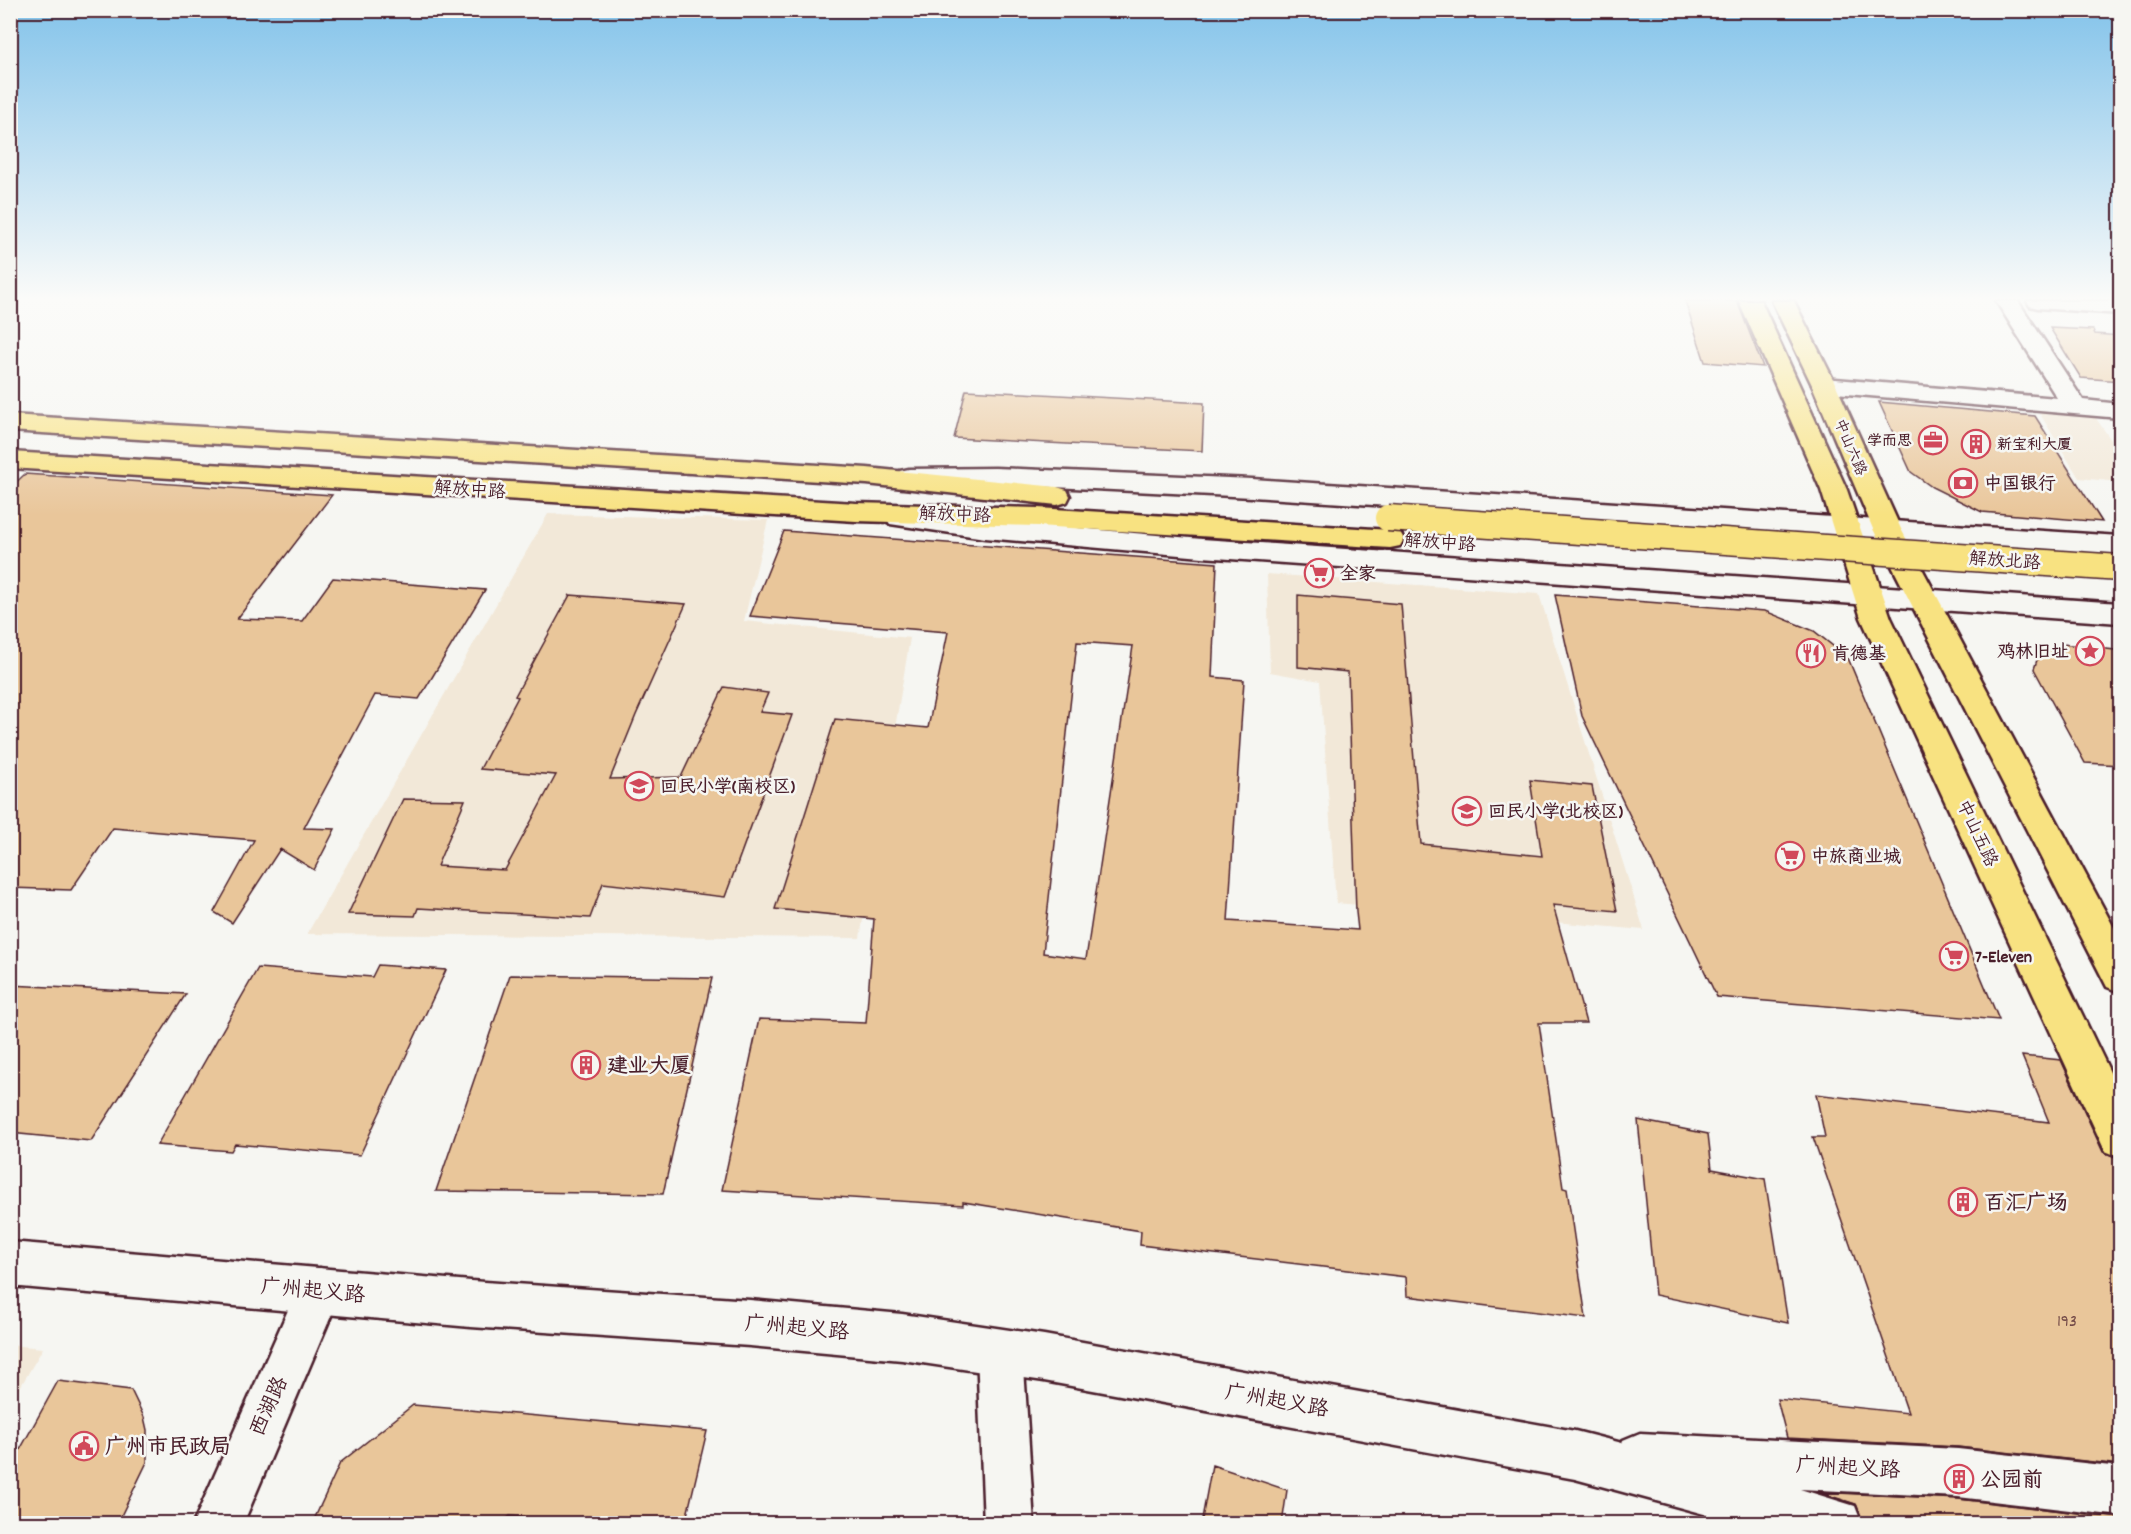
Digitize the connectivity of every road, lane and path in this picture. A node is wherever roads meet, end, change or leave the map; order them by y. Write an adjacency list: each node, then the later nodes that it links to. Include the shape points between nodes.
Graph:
1 (1782, 373): 11 (main road, 中山六路)
2 (1818, 373): 4 (main road, 中山六路)
3 (2053, 373): 5 (main road)
4 (1824, 385): 5 (main road); 14 (main road, 中山六路)
5 (2075, 406): 6 (main road)
6 (2121, 411)
7 (10, 423): 9 (main road, 解放中路)
8 (10, 460): 10 (main road, 解放中路)
9 (867, 476): 11 (main road, via 1006,477 1252,488); 12 (main road, 解放中路)
10 (856, 512): 12 (main road, 解放中路); 17 (main road, via 986,529 1191,547)
11 (1846, 526): 14 (main road); 17 (main road, 中山五路)
12 (1389, 528): 14 (main road, 解放中路)
13 (2121, 546): 14 (main road)
14 (1891, 552): 15 (main road, 解放北路, bridge); 16 (main road, 解放北路); 18 (main road)
15 (2121, 568)
16 (2121, 590)
17 (1867, 594): 18 (main road); 21 (main road, 中山五路)
18 (1925, 599): 19 (main road); 20 (main road)
19 (2121, 613)
20 (2119, 970)
21 (2121, 1137)
22 (10, 1264): 23 (main road, 广州起义路)
23 (320, 1290): 24 (main road, 广州起义路, via 762,1324 902,1337); 27 (main road, 西湖路)
24 (1000, 1352): 25 (main road, 广州起义路); 28 (main road)
25 (1575, 1455): 26 (main road, 广州起义路, via 1958,1473); 29 (main road, 广州起义路)
26 (2121, 1492)
27 (218, 1524)
28 (1009, 1524)
29 (1837, 1524)

